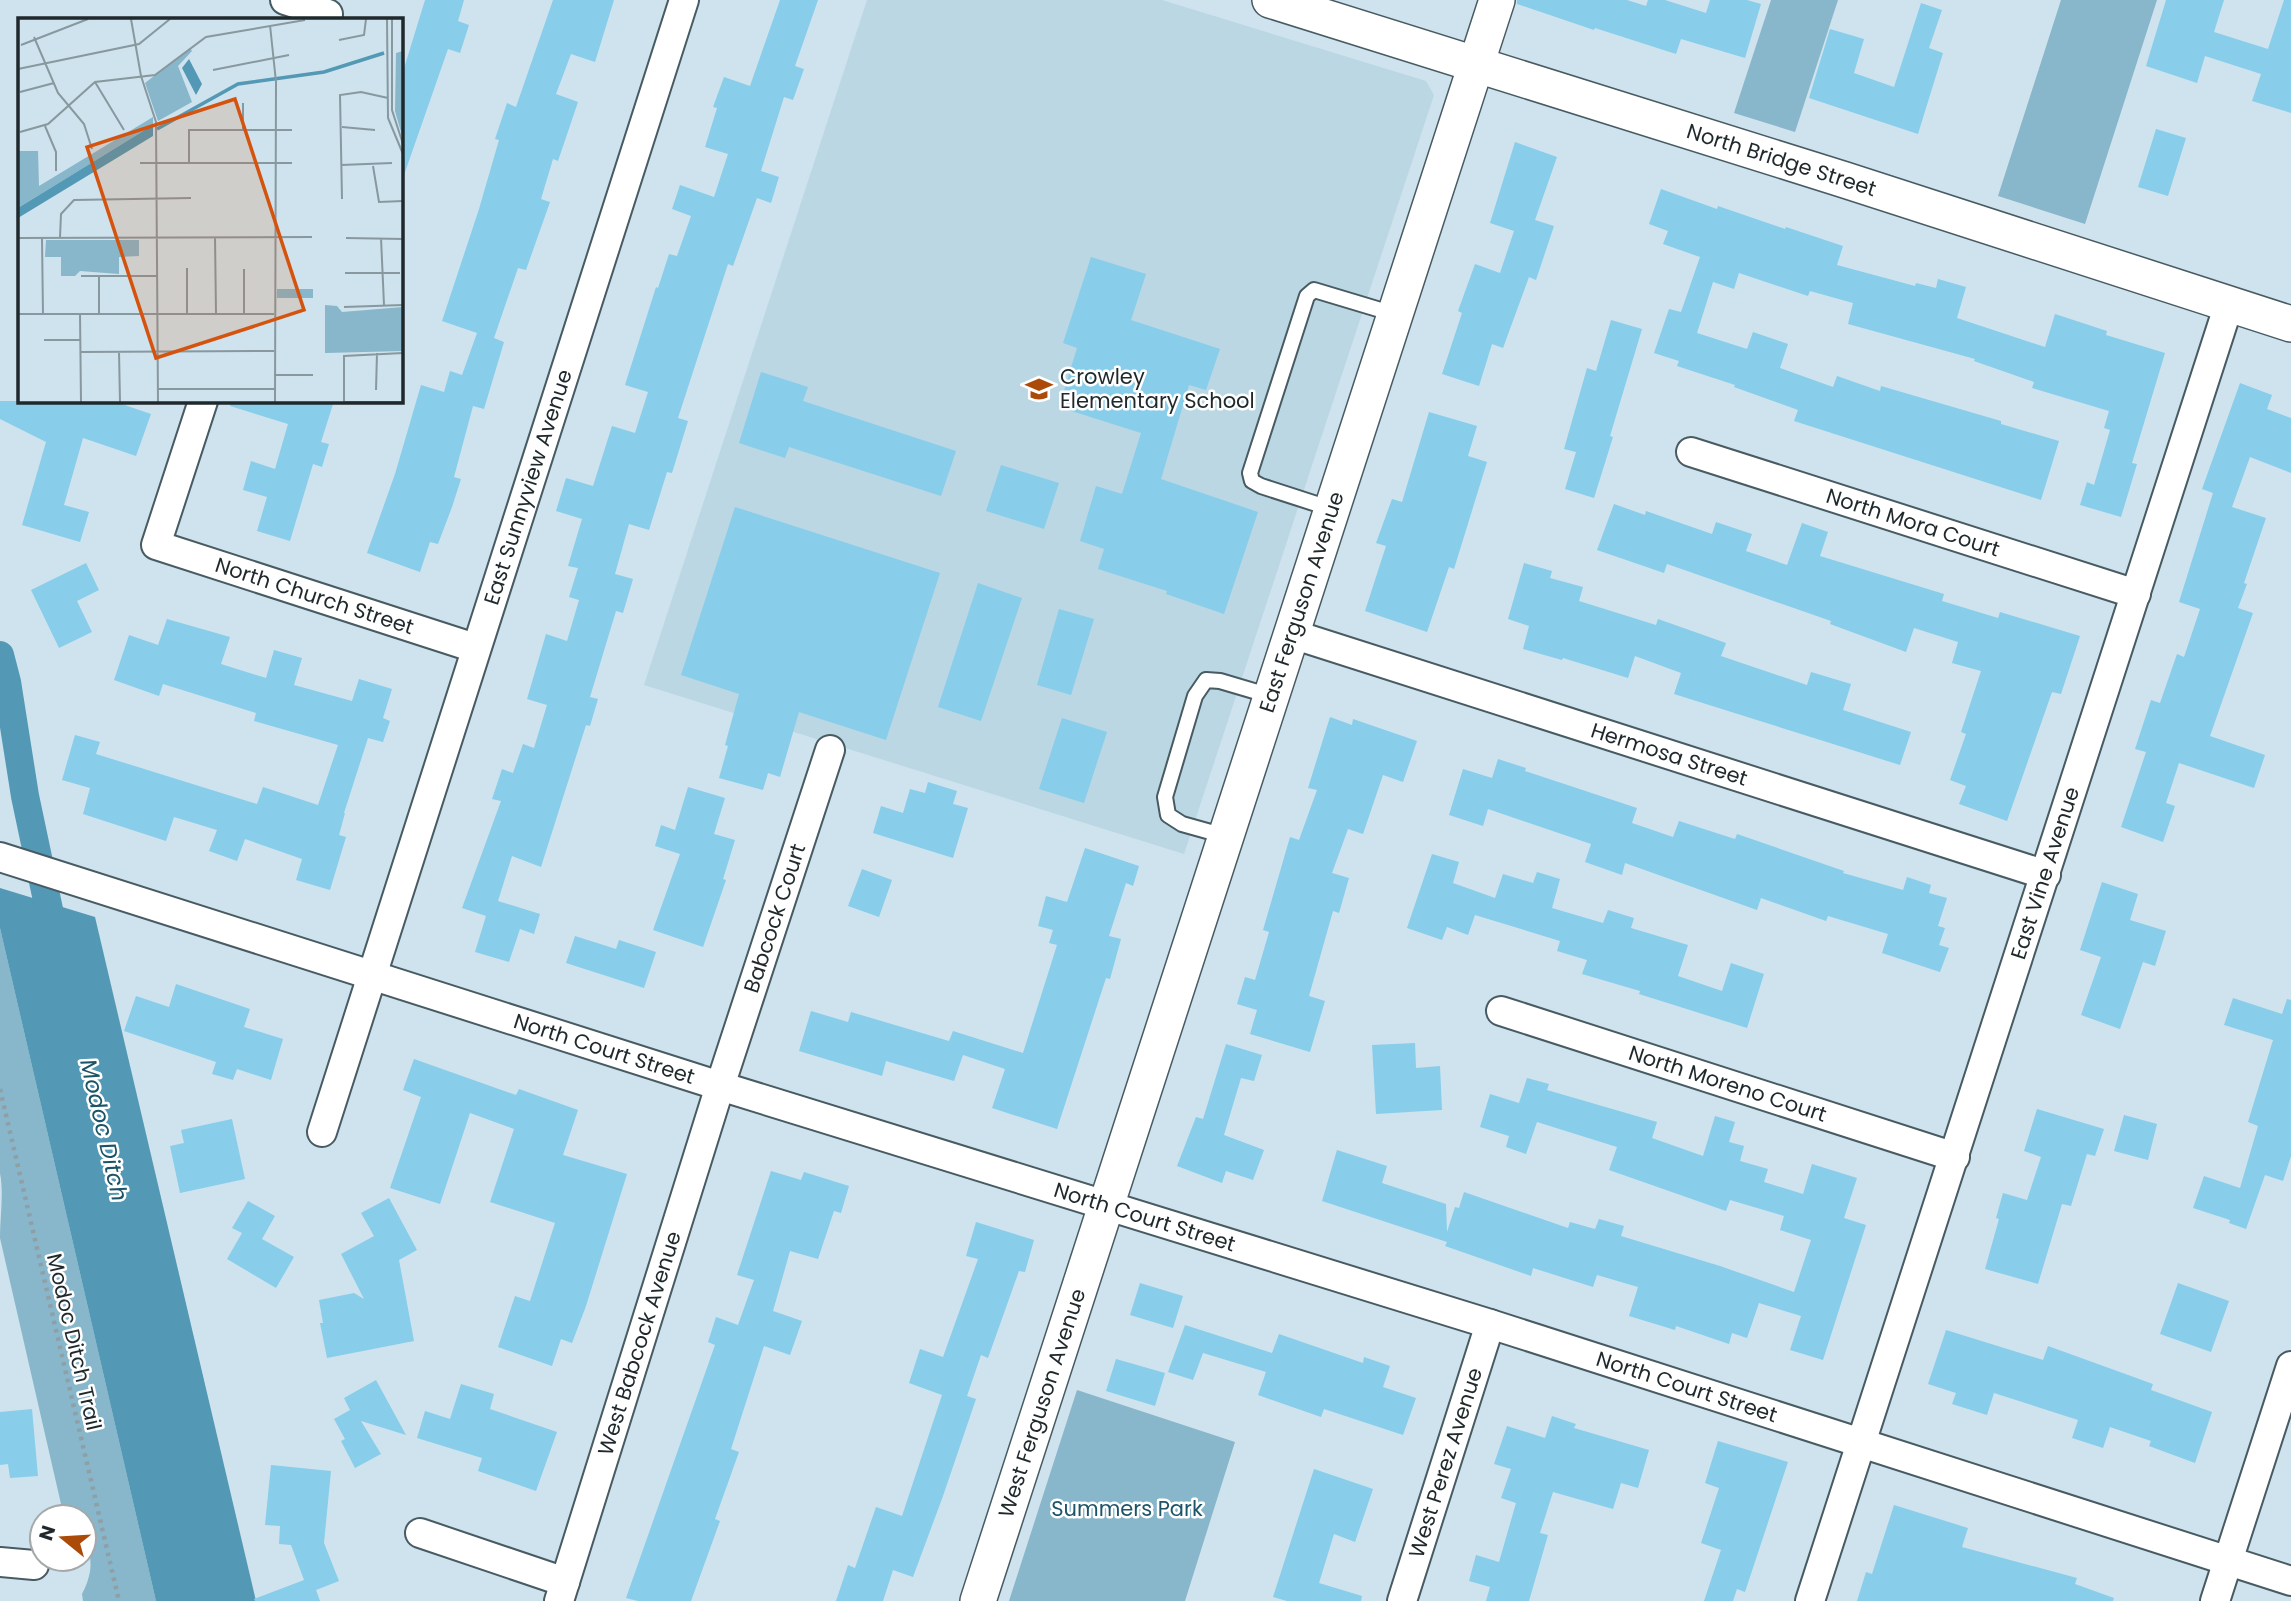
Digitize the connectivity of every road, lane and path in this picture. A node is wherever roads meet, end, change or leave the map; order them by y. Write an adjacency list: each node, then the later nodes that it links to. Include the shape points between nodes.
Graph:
1 (285, 0): 5 (street)
2 (684, 0): 15 (street, East Sunnyview Avenue)
3 (1270, 0): 6 (street, North Bridge Street)
4 (1497, 0): 6 (street, East Ferguson Avenue)
5 (329, 11)
6 (1476, 66): 7 (street, North Bridge Street); 8 (street, East Ferguson Avenue)
7 (2229, 304): 9 (street, North Bridge Street); 13 (street, East Vine Avenue)
8 (1395, 314): 12 (street, East Ferguson Avenue); 12 (lane, via 1314,290 1307,296 1250,473 1252,481 1261,486)
9 (2291, 324)
10 (203, 402): 15 (street, North Church Street, via 156,545)
11 (1691, 452): 13 (street, North Mora Court)
12 (1332, 509): 14 (street, East Ferguson Avenue)
13 (2136, 594): 20 (street, East Vine Avenue)
14 (1292, 634): 16 (street, East Ferguson Avenue); 20 (street, Hermosa Street)
15 (475, 648): 21 (street, East Sunnyview Avenue)
16 (1272, 696): 18 (street, East Ferguson Avenue); 18 (lane, via 1206,680 1195,696 1165,797 1168,815 1182,824)
17 (830, 750): 23 (street, Babcock Court)
18 (1227, 837): 27 (street, East Ferguson Avenue)
19 (0, 857): 21 (street, North Court Street)
20 (2046, 876): 26 (street, East Vine Avenue)
21 (371, 974): 23 (street, North Court Street); 25 (street, East Sunnyview Avenue)
22 (1500, 1011): 26 (street, North Moreno Court)
23 (720, 1086): 27 (street, North Court Street); 36 (street, West Babcock Avenue)
24 (0, 1089): 37 (path, Modoc Ditch Trail)
25 (322, 1132)
26 (1955, 1157): 30 (street, East Vine Avenue)
27 (1106, 1204): 28 (street, North Court Street); 38 (street, West Ferguson Avenue)
28 (1490, 1324): 30 (street, North Court Street); 39 (street, West Perez Avenue)
29 (2291, 1366): 32 (street)
30 (1861, 1443): 32 (street, North Court Street); 40 (street, East Vine Avenue)
31 (420, 1533): 36 (street)
32 (2228, 1559): 35 (street, North Court Street); 41 (street)
33 (0, 1562): 34 (street)
34 (28, 1564)
35 (2291, 1581)
36 (562, 1591)
37 (119, 1601)
38 (978, 1601)
39 (1402, 1601)
40 (1810, 1601)
41 (2215, 1601)

